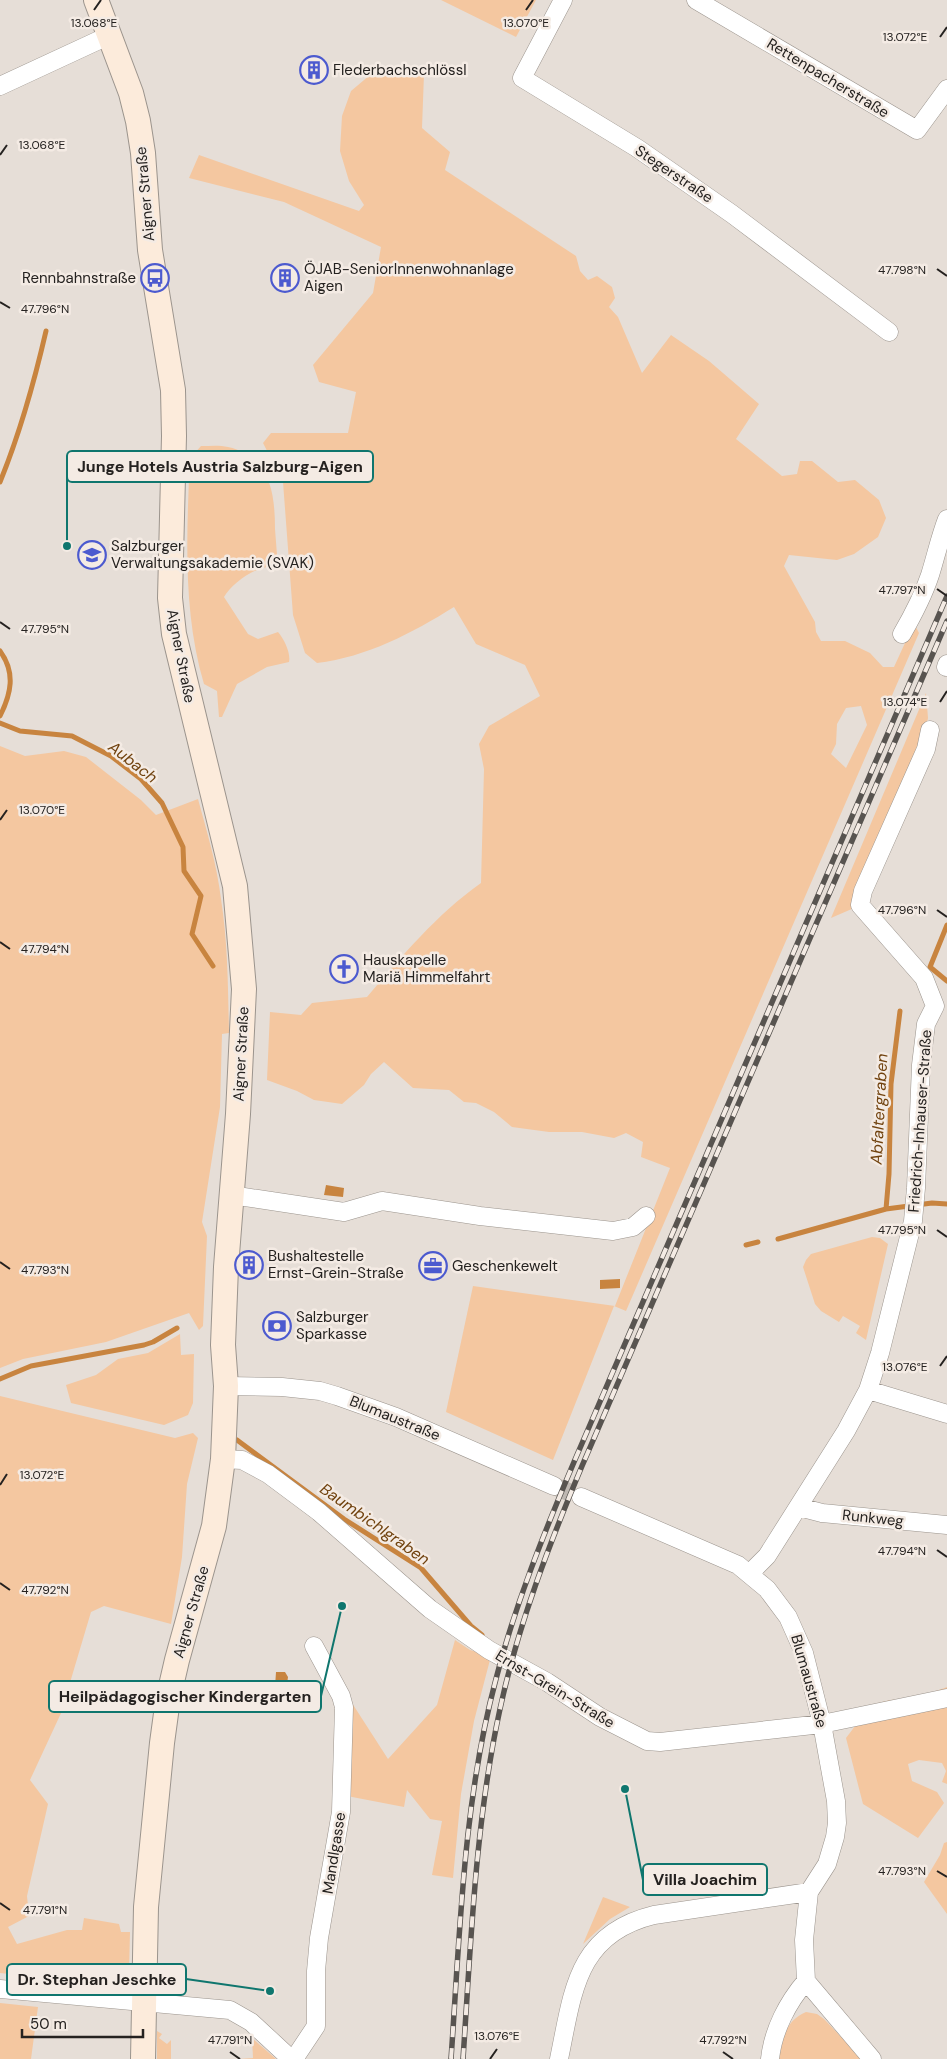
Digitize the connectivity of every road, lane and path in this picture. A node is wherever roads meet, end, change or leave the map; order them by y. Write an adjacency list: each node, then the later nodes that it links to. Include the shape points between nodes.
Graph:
1 (96, 0): 4 (main road, Aigner Straße)
2 (563, 0): 7 (street, Stegerstraße, via 522,78 661,164)
3 (696, 0): 6 (street, Rettenpacherstraße, via 917,130)
4 (110, 35): 5 (street); 12 (main road, Aigner Straße, via 138,121 150,250 173,390 170,598 174,634 235,886 242,949 244,990)
5 (0, 86)
6 (947, 89)
7 (889, 332)
8 (947, 519): 9 (street, via 916,610)
9 (902, 634)
10 (930, 730): 11 (street, Friedrich-Inhauser-Straße, via 926,748 863,891 860,905 924,978)
11 (941, 1007): 15 (street, Friedrich-Inhauser-Straße, via 926,1024 912,1221)
12 (231, 1195): 13 (street, via 344,1212 382,1201 613,1231 633,1227); 14 (main road, Aigner Straße, via 223,1345)
13 (646, 1216)
14 (226, 1386): 17 (main road, Aigner Straße); 18 (street, Blumaustraße, via 305,1389 345,1398)
15 (868, 1390): 16 (street); 20 (street, Friedrich-Inhauser-Straße)
16 (947, 1414)
17 (222, 1459): 25 (street, Ernst-Grein-Straße, via 242,1460 268,1474 319,1512 459,1630 600,1718 647,1741); 29 (main road, Aigner Straße, via 214,1526 177,1660 164,1723 146,1907)
18 (554, 1486)
19 (581, 1497): 22 (street, Blumaustraße, via 718,1555)
20 (799, 1507): 21 (street, Runkweg, via 822,1513); 22 (street, Friedrich-Inhauser-Straße, via 767,1556)
21 (947, 1525)
22 (750, 1573): 25 (street, Blumaustraße, via 773,1596 800,1640)
23 (314, 1646): 31 (street, Mandlgasse, via 344,1707 341,1812 319,1938 316,2026)
24 (947, 1698): 25 (street, Ernst-Grein-Straße)
25 (822, 1724): 26 (street, Blumaustraße, via 837,1823 827,1864)
26 (809, 1892): 27 (street, via 804,1940); 32 (street, via 654,1915 620,1928 597,1946 579,1975)
27 (806, 1980): 33 (street, via 789,2004 776,2032); 34 (street)
28 (0, 1989): 29 (street, Mandlgasse)
29 (143, 2002): 30 (main road, Aigner Straße); 31 (street, Mandlgasse, via 230,2010 251,2022)
30 (143, 2059)
31 (293, 2059)
32 (559, 2059)
33 (770, 2059)
34 (872, 2059)

